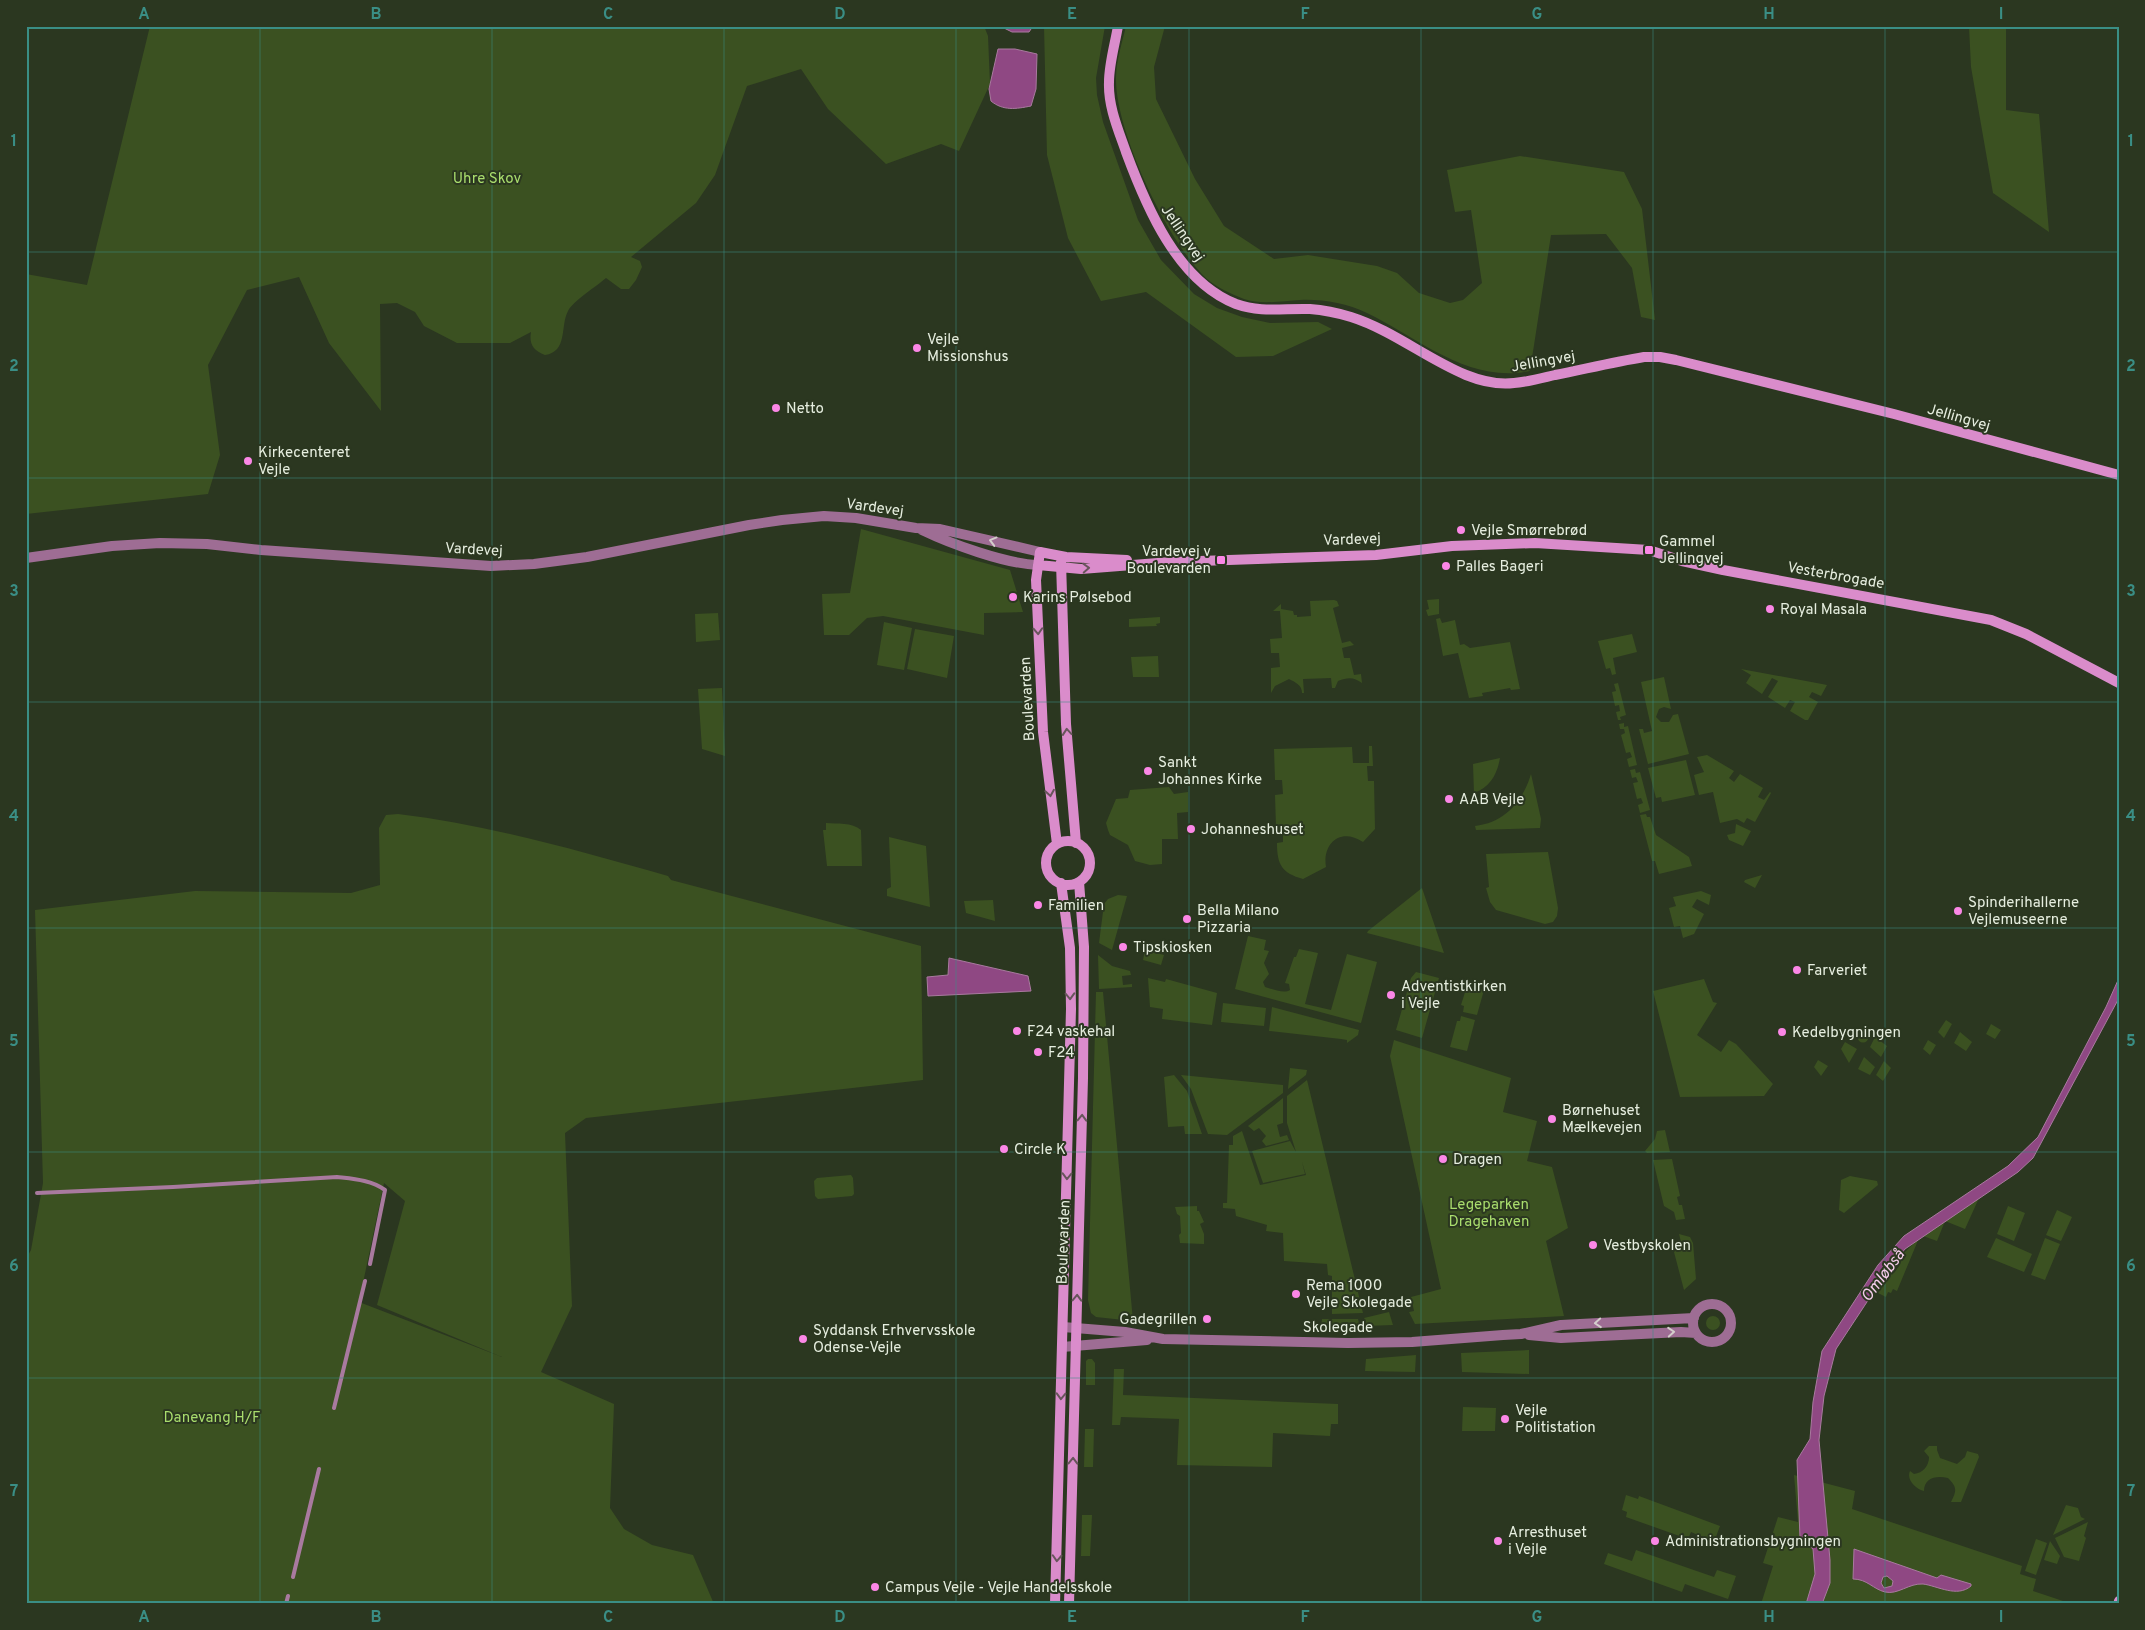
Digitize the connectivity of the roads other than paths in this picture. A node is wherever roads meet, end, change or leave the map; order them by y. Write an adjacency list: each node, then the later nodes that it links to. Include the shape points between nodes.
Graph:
1 (1118, 26): 2 (main road, Jellingvej, via 1108,82 1119,133 1143,197 1173,250 1190,271 1233,303 1267,311 1312,309 1352,317 1463,374 1500,383 1526,381 1644,357 1676,360 1894,414)
2 (2119, 475)
3 (916, 528): 5 (street, Vardevej, one-way to 3, via 940,529); 7 (street, Vardevej, via 856,518 813,517 749,525 587,557 500,566 160,542); 9 (street, Vardevej, via 1012,561)
4 (1535, 543): 8 (main road, Vardevej, via 1452,546 1361,556); 11 (main road, Vesterbrogade, via 1649,550 1723,570 1991,620 2026,634)
5 (1040, 552): 6 (main road, Vardevej); 9 (main road, Boulevarden)
6 (1062, 556): 8 (main road, Vardevej); 10 (main road)
7 (26, 558)
8 (1171, 562): 10 (main road, Vardevej, one-way to 8)
9 (1038, 565): 10 (main road, Vardevej); 13 (main road, Boulevarden, one-way to 13, via 1043,732)
10 (1060, 568): 12 (main road, one-way to 10, via 1066,724)
11 (2119, 683)
12 (1076, 843): 13 (main road); 14 (main road, via 1086,850 1090,862 1087,874)
13 (1057, 844): 15 (main road, via 1048,856 1047,867)
14 (1079, 882): 15 (main road); 18 (main road, Boulevarden, one-way to 14, via 1084,947)
15 (1061, 884): 17 (main road, Boulevarden, one-way to 17, via 1070,948 1071,1009)
16 (1694, 1318): 19 (street); 19 (street, via 1702,1307 1714,1304 1724,1308 1730,1317 1730,1330 1719,1340 1705,1340); 20 (street, Skolegade, one-way to 20, via 1561,1325)
17 (1063, 1327): 18 (street, Skolegade); 22 (main road, Boulevarden)
18 (1076, 1327): 21 (street, Skolegade); 23 (main road, Boulevarden)
19 (1696, 1333): 20 (street, Skolegade, one-way to 19, via 1561,1338)
20 (1521, 1334): 21 (street, Skolegade, via 1348,1343)
21 (1156, 1339): 23 (street, Skolegade)
22 (1062, 1347): 23 (street, Skolegade); 24 (main road, Boulevarden, one-way to 24)
23 (1076, 1347): 25 (main road, Boulevarden, one-way to 23)
24 (1055, 1604)
25 (1069, 1604)

